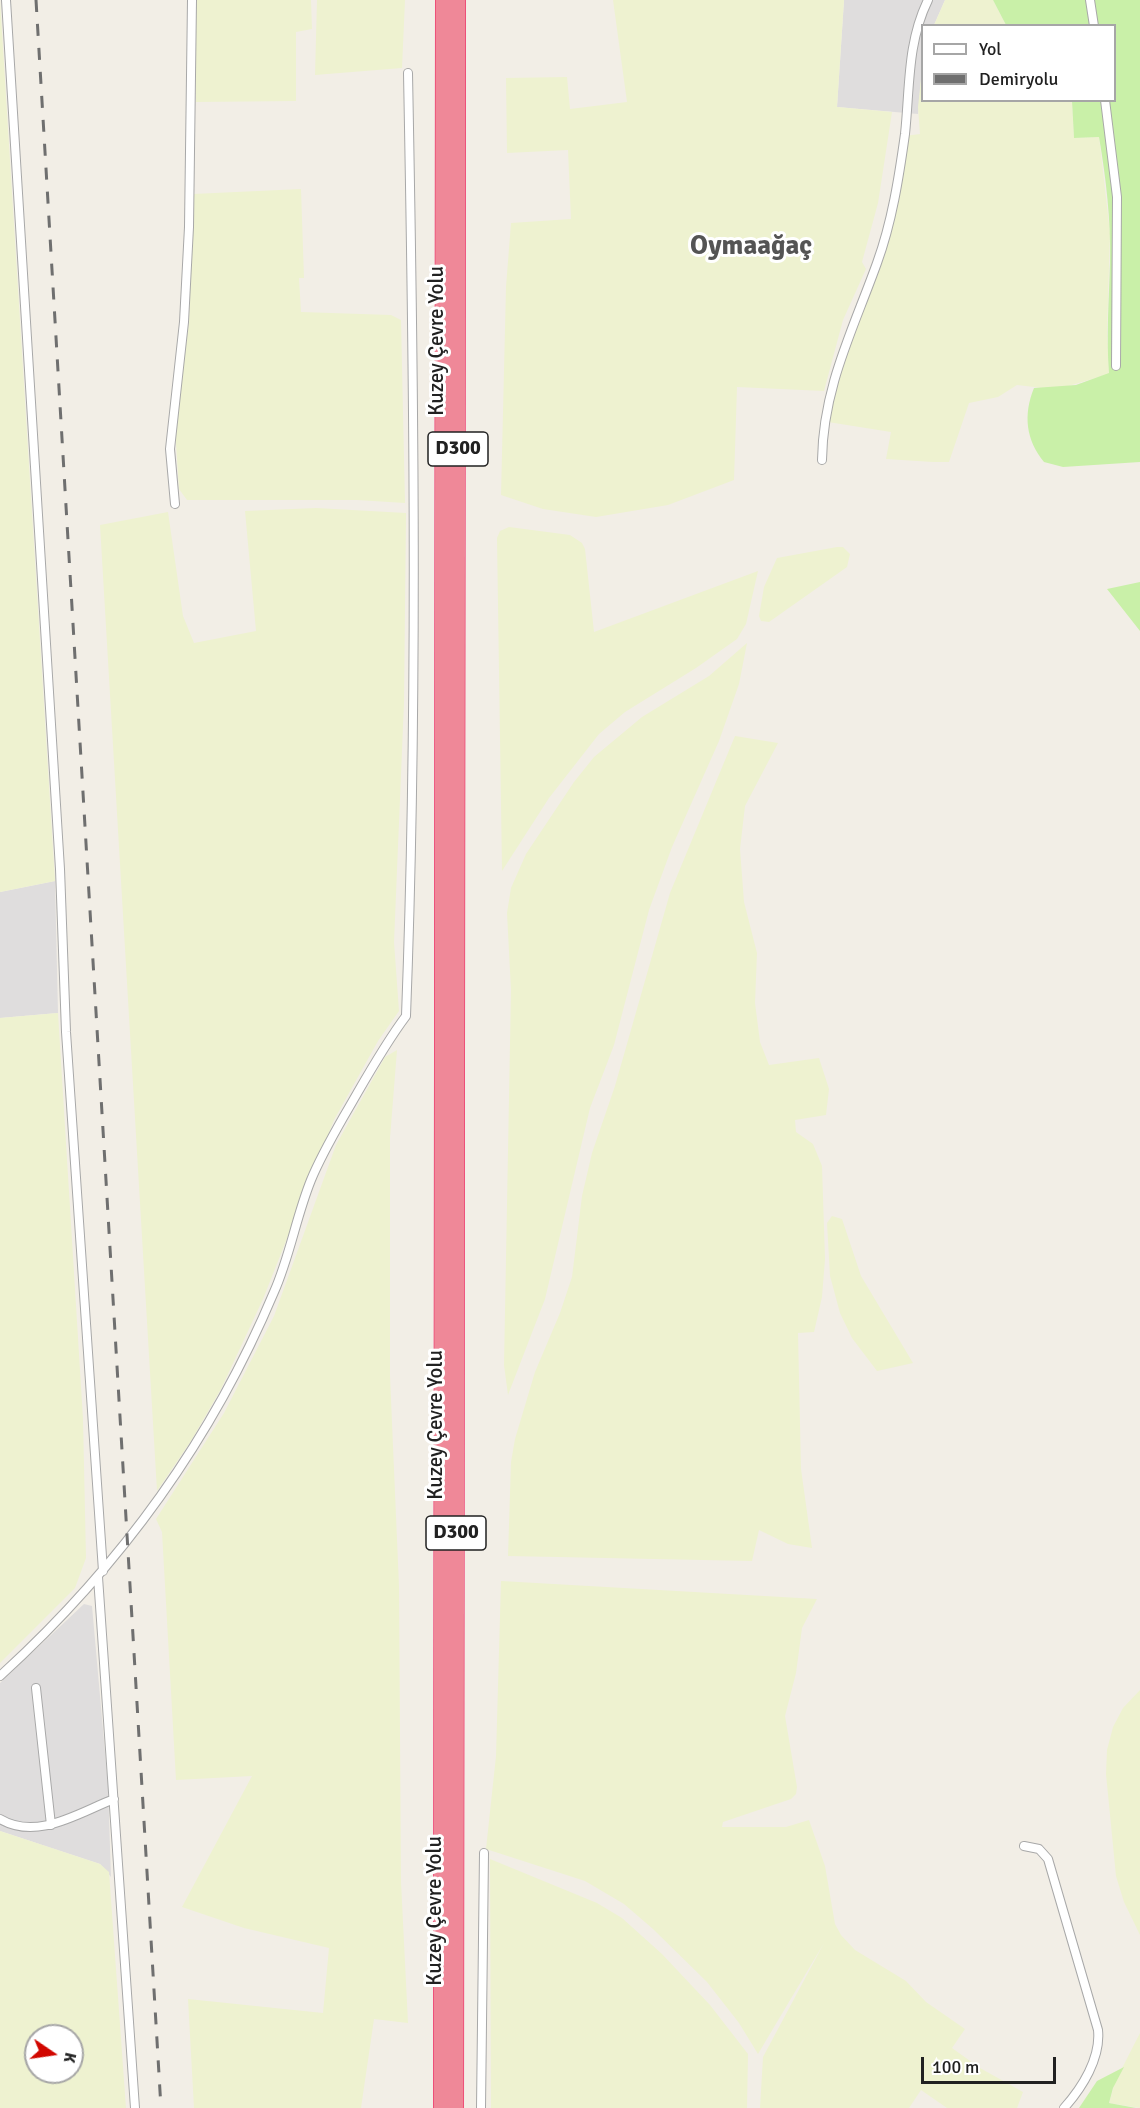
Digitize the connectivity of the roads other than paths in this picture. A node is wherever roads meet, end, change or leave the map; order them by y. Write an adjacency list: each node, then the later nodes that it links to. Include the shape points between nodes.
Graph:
1 (6, 0): 13 (street)
2 (192, 0): 12 (street, via 186,275 170,449)
3 (443, 0): 22 (highway, Kuzey Çevre Yolu / D300)
4 (458, 0): 23 (highway, Kuzey Çevre Yolu / D300)
5 (928, 0): 11 (street, via 911,48 905,133 889,224 831,389)
6 (1090, 0): 7 (street)
7 (1094, 24)
8 (408, 74): 13 (street, via 413,680 406,1016 381,1048 318,1165 274,1292 211,1422 165,1493)
9 (1105, 102): 10 (street, via 1117,197)
10 (1116, 366)
11 (822, 460)
12 (174, 504)
13 (100, 1574): 14 (street); 16 (street)
14 (0, 1676)
15 (36, 1688): 18 (street)
16 (114, 1798): 18 (street); 21 (street)
17 (0, 1819): 18 (street, via 27,1827)
18 (51, 1825)
19 (1024, 1846): 25 (street, via 1038,1849 1048,1859 1098,2030 1090,2067)
20 (484, 1853): 24 (street)
21 (135, 2108)
22 (441, 2108)
23 (456, 2108)
24 (481, 2108)
25 (1065, 2108)

